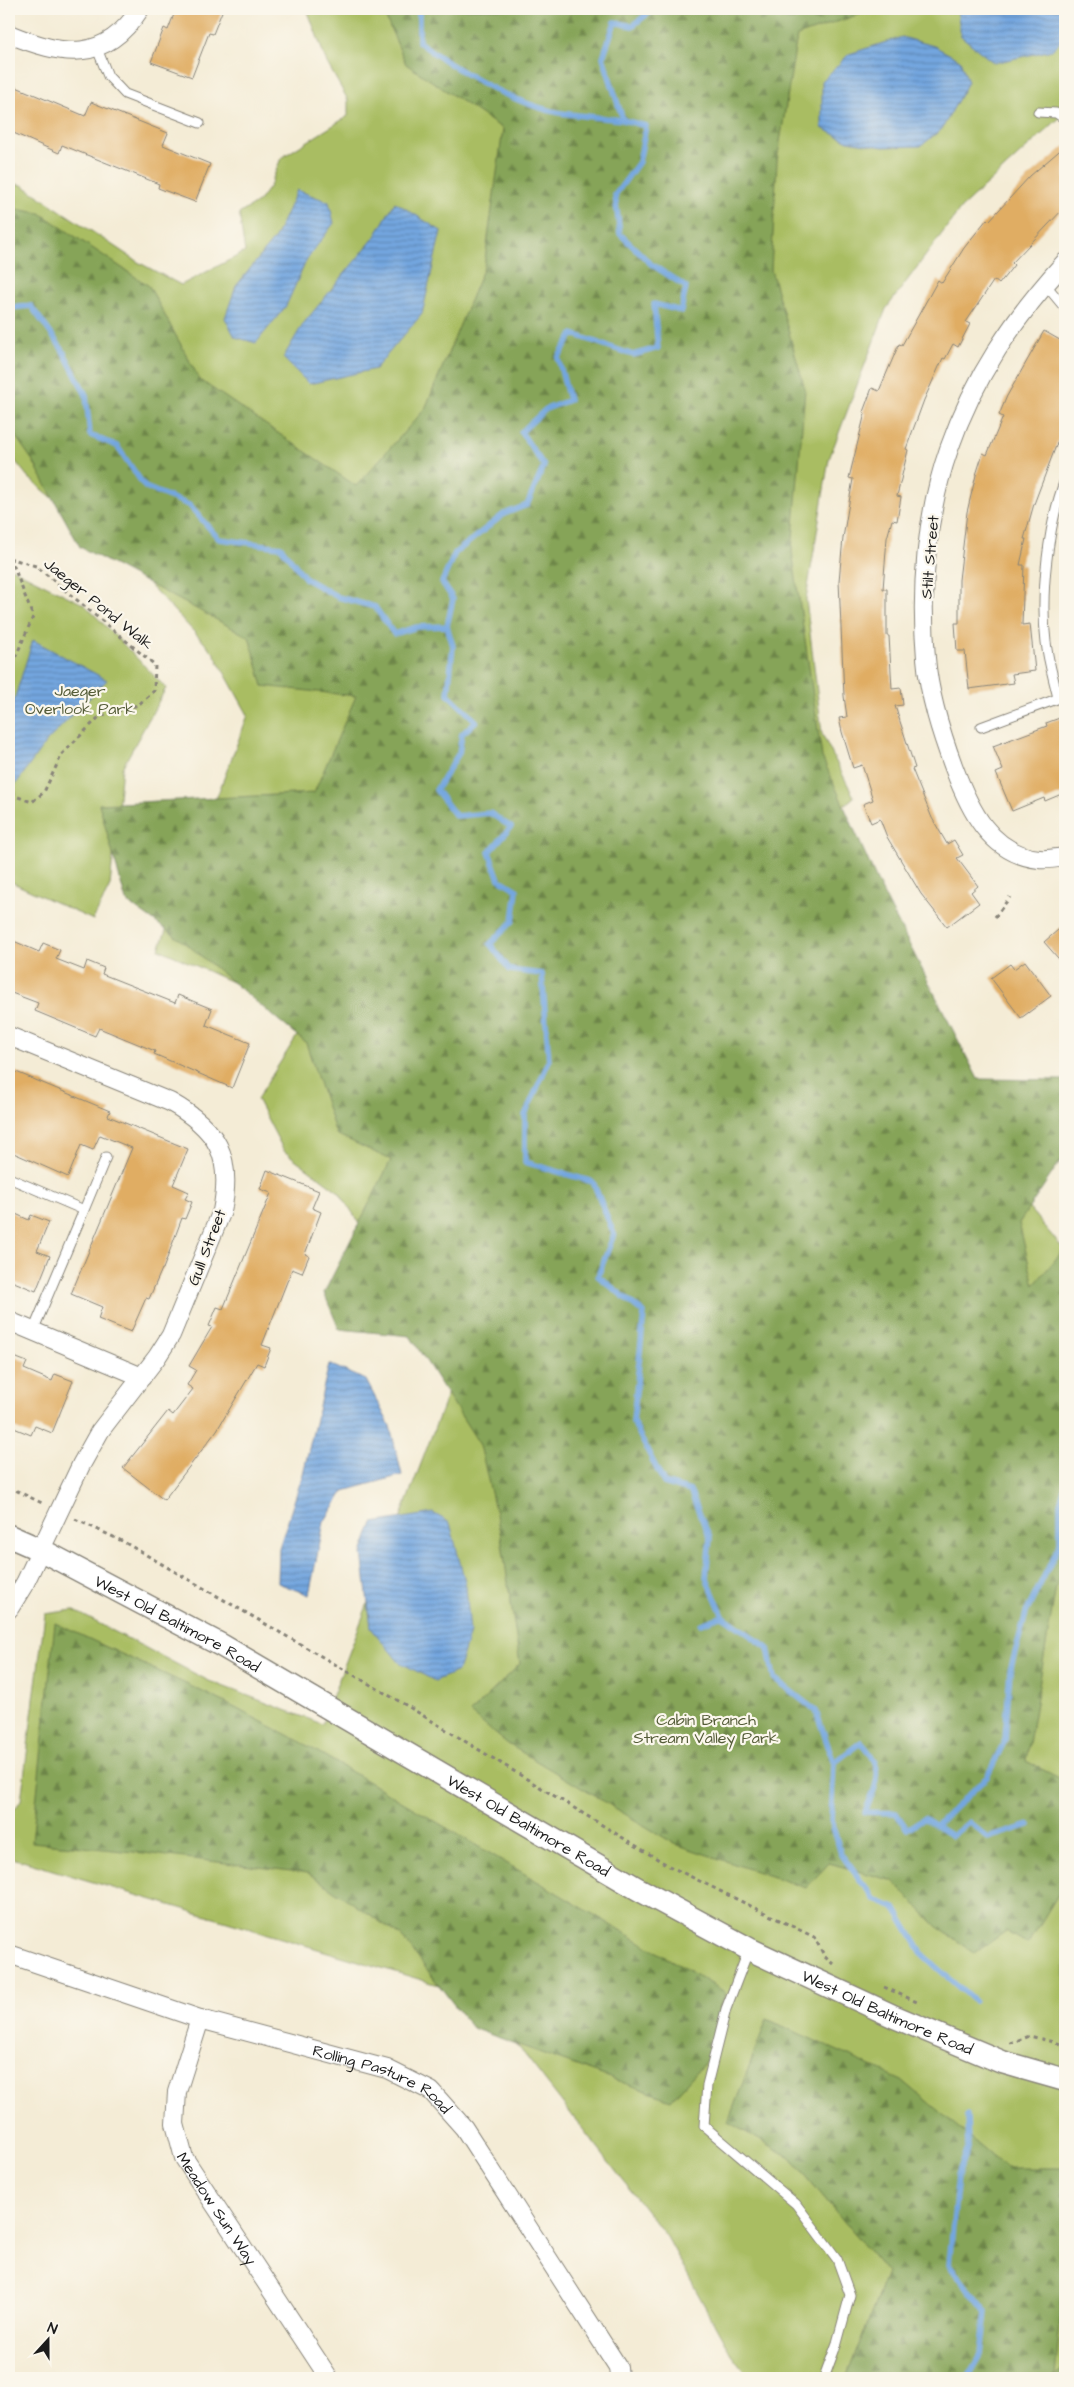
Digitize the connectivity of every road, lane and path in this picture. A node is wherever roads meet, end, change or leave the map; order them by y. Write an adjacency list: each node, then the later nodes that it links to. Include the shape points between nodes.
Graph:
1 (140, 9): 3 (street, via 120,35)
2 (9, 34): 3 (street, via 52,50 81,50)
3 (96, 46): 6 (lane, via 108,76 125,94)
4 (1038, 112): 5 (lane, via 1056,113)
5 (1065, 119)
6 (200, 124)
7 (1065, 262): 8 (street, Stilt Street)
8 (1045, 284): 9 (lane); 16 (street, Stilt Street, via 1006,333 965,408 948,450 936,492 928,540 924,619 926,660 934,704 968,804 993,838 1006,848 1040,859)
9 (1065, 308)
10 (1065, 480): 13 (lane, via 1052,525 1045,596 1046,642)
11 (10, 558): 12 (path, Jaeger Pond Walk, via 33,617); 15 (path, Jaeger Pond Walk, via 36,566 155,665 154,691 138,705 100,716 62,754 44,792 32,802 18,797)
12 (9, 672)
13 (1062, 697): 14 (lane)
14 (981, 727)
15 (9, 789)
16 (1065, 857)
17 (1010, 897): 18 (path)
18 (995, 917)
19 (9, 1036): 25 (street, Gull Street, via 170,1102 200,1122 213,1134 222,1150 226,1189 222,1211 171,1335)
20 (106, 1157): 22 (lane)
21 (9, 1178): 22 (lane)
22 (84, 1210): 24 (lane)
23 (9, 1322): 24 (street)
24 (33, 1332): 25 (street)
25 (142, 1377): 30 (street, Gull Street, via 100,1430)
26 (9, 1487): 27 (path)
27 (49, 1507)
28 (70, 1517): 34 (path, via 122,1540 409,1707 669,1866 814,1936 825,1957)
29 (9, 1536): 30 (street, West Old Baltimore Road)
30 (41, 1550): 31 (street, Gull Street); 32 (street, West Old Baltimore Road, via 221,1645 638,1889)
31 (9, 1609)
32 (749, 1949): 40 (street, West Old Baltimore Road, via 895,2018 993,2059); 43 (lane, via 726,2009 707,2085 704,2126 796,2204 837,2259 850,2294)
33 (9, 1954): 37 (street, Rolling Pasture Road)
34 (834, 1965)
35 (878, 1984): 36 (path)
36 (922, 2004)
37 (200, 2019): 41 (street, Meadow Sun Way, via 177,2092 175,2124 184,2158); 42 (street, Rolling Pasture Road, via 387,2069 431,2091 464,2128 618,2367)
38 (1001, 2039): 39 (path, via 1010,2043 1030,2036)
39 (1065, 2046)
40 (1065, 2080)
41 (329, 2378)
42 (619, 2378)
43 (824, 2378)

